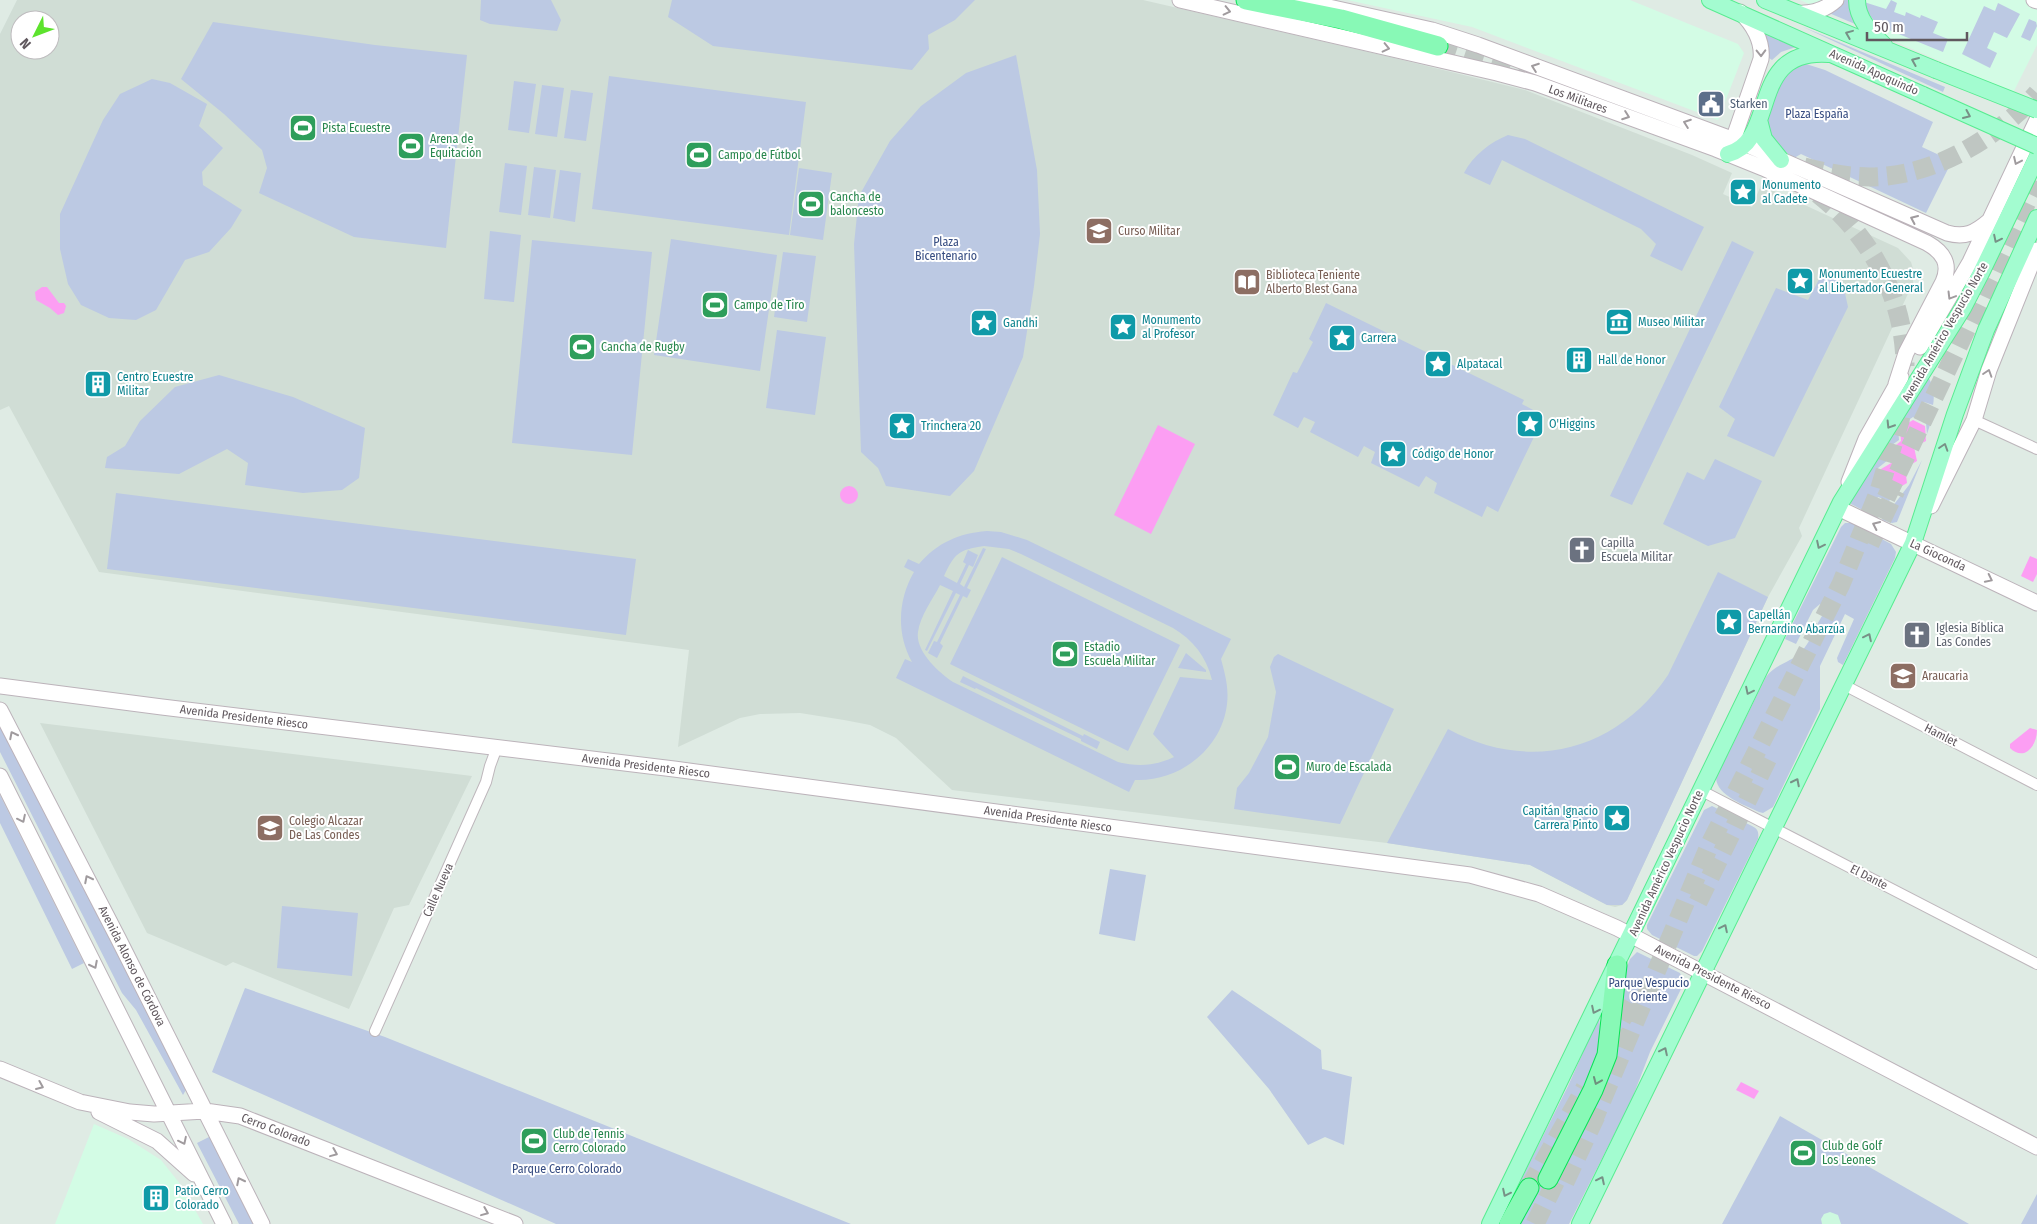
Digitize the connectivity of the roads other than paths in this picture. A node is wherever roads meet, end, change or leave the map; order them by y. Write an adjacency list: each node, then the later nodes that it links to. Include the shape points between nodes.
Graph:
1 (1180, 0): 16 (main road, Los Militares, one-way to 16, via 1515,77)
2 (1246, 0): 10 (highway, via 1341,19)
3 (1297, 0): 16 (main road, Los Militares, one-way to 3, via 1439,32)
4 (1710, 0): 8 (main road, Avenida Apoquindo)
5 (1765, 0): 9 (main road, Avenida Apoquindo)
6 (1836, 0): 9 (main road, via 1815,12)
7 (1857, 0): 11 (main road, via 1863,21)
8 (1739, 11): 12 (main road, Avenida Apoquindo); 16 (main road, one-way to 16, via 1753,29 1762,51)
9 (1797, 13): 11 (main road, Avenida Apoquindo, one-way to 9)
10 (1438, 46)
11 (1894, 53): 13 (main road, Avenida Apoquindo, one-way to 11, bridge)
12 (1834, 55): 14 (main road, via 1808,55 1781,69); 17 (main road, Avenida Apoquindo, one-way to 17, bridge)
13 (2037, 110)
14 (1759, 120): 16 (main road); 19 (main road, via 1764,139)
15 (2037, 120): 21 (main road, Avenida Américo Vespucio Norte, one-way to 21)
16 (1735, 146): 19 (main road, Los Militares); 23 (main road, Los Militares, via 1764,168 1927,243 1941,253)
17 (2037, 146)
18 (2037, 157): 28 (main road, Avenida Américo Vespucio Norte, one-way to 28, via 1962,308)
19 (1781, 160): 21 (main road, Los Militares, one-way to 19, via 1966,236 1947,233)
20 (2037, 218): 29 (main road, one-way to 20, via 1986,330)
21 (1989, 222): 25 (main road, Avenida Américo Vespucio Norte, one-way to 25, via 1957,287)
22 (2037, 250): 24 (main road, via 2034,264); 26 (main road, one-way to 22, via 1989,370)
23 (1947, 266): 25 (main road, Avenida Américo Vespucio Norte, via 1943,282 1906,353)
24 (2037, 281)
25 (1896, 384): 28 (main road, Avenida Américo Vespucio Norte, via 1866,439)
26 (1974, 420): 27 (street); 29 (main road)
27 (2037, 449)
28 (1840, 505): 29 (main road, La Gioconda, one-way to 28); 37 (main road, Avenida Américo Vespucio Norte, one-way to 37)
29 (1913, 543): 30 (main road, La Gioconda, one-way to 30); 31 (main road, one-way to 29)
30 (2037, 603)
31 (1844, 685): 36 (street, Hamlet); 38 (main road, one-way to 31)
32 (0, 686): 34 (main road, Avenida Presidente Riesco)
33 (0, 710): 46 (main road, Avenida Alonso de Córdova, one-way to 33)
34 (497, 747): 39 (main road, Avenida Presidente Riesco, via 1470,875 1539,894); 43 (street, Calle Nueva, via 486,782)
35 (0, 776): 47 (main road, one-way to 47)
36 (2037, 786)
37 (1700, 790): 38 (street, El Dante); 39 (main road, Avenida Américo Vespucio Norte)
38 (1773, 828): 40 (street, El Dante); 42 (main road, one-way to 38)
39 (1631, 935): 41 (main road, Avenida Américo Vespucio Norte); 42 (main road, Avenida Presidente Riesco)
40 (2037, 964)
41 (1617, 965): 49 (highway, one-way to 49, via 1605,1062); 55 (main road, Avenida Américo Vespucio Norte, one-way to 55)
42 (1702, 972): 48 (main road, Avenida Presidente Riesco); 57 (main road, one-way to 42)
43 (375, 1031)
44 (0, 1069): 45 (main road, Cerro Colorado, one-way to 45)
45 (80, 1102): 47 (main road, Cerro Colorado, via 130,1112); 50 (main road, via 157,1141)
46 (205, 1111): 47 (main road, Cerro Colorado); 53 (main road, Avenida Alonso de Córdova, one-way to 46); 54 (main road, Cerro Colorado, one-way to 54, via 251,1120)
47 (169, 1112): 50 (main road, one-way to 50)
48 (2037, 1147)
49 (1548, 1179)
50 (203, 1182): 52 (main road)
51 (1528, 1188): 56 (highway)
52 (224, 1224)
53 (262, 1224)
54 (514, 1224)
55 (1490, 1224)
56 (1509, 1224)
57 (1580, 1224)

